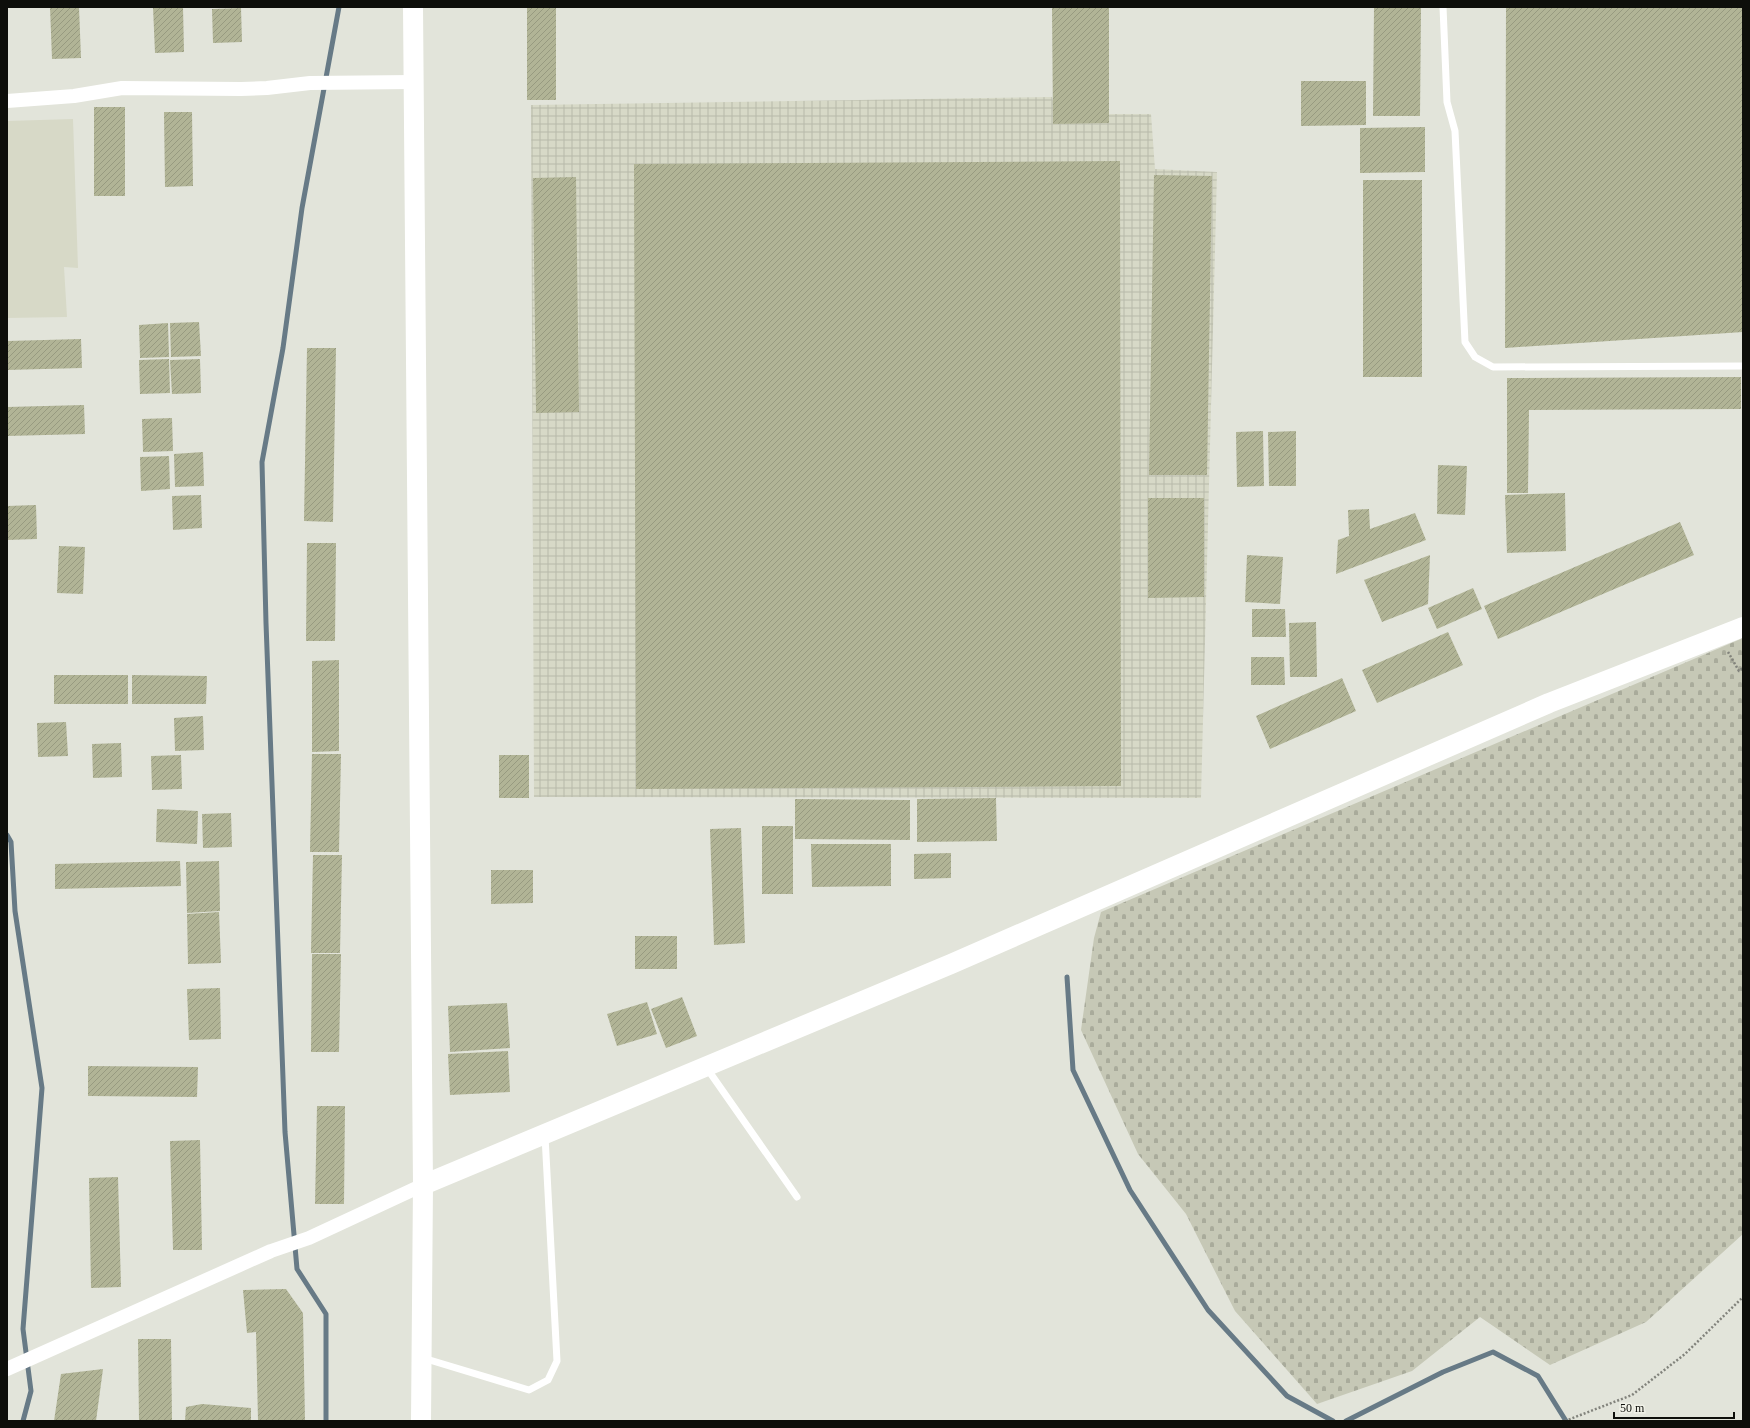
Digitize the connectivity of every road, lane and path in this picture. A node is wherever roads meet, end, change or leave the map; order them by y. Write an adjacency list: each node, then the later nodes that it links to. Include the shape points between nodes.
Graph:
1 (413, 7): 3 (main road)
2 (1443, 7): 5 (lane, via 1447,102 1455,131 1465,342 1475,357 1493,368)
3 (413, 82): 4 (street, via 310,83 241,89 122,88 74,96); 11 (main road)
4 (7, 101)
5 (1743, 366)
6 (1743, 627): 7 (main road)
7 (1719, 636): 8 (path, via 1739,671); 9 (main road, via 1549,703 951,964)
8 (1743, 668)
9 (706, 1067): 10 (main road); 12 (lane)
10 (545, 1134): 11 (main road); 14 (lane, via 557,1361 548,1380 528,1390)
11 (423, 1185): 14 (main road); 15 (street, via 309,1238 271,1251)
12 (797, 1197)
13 (1743, 1298): 17 (path, via 1685,1354 1632,1395)
14 (422, 1358): 16 (main road)
15 (9, 1368)
16 (421, 1421)
17 (1565, 1421)

